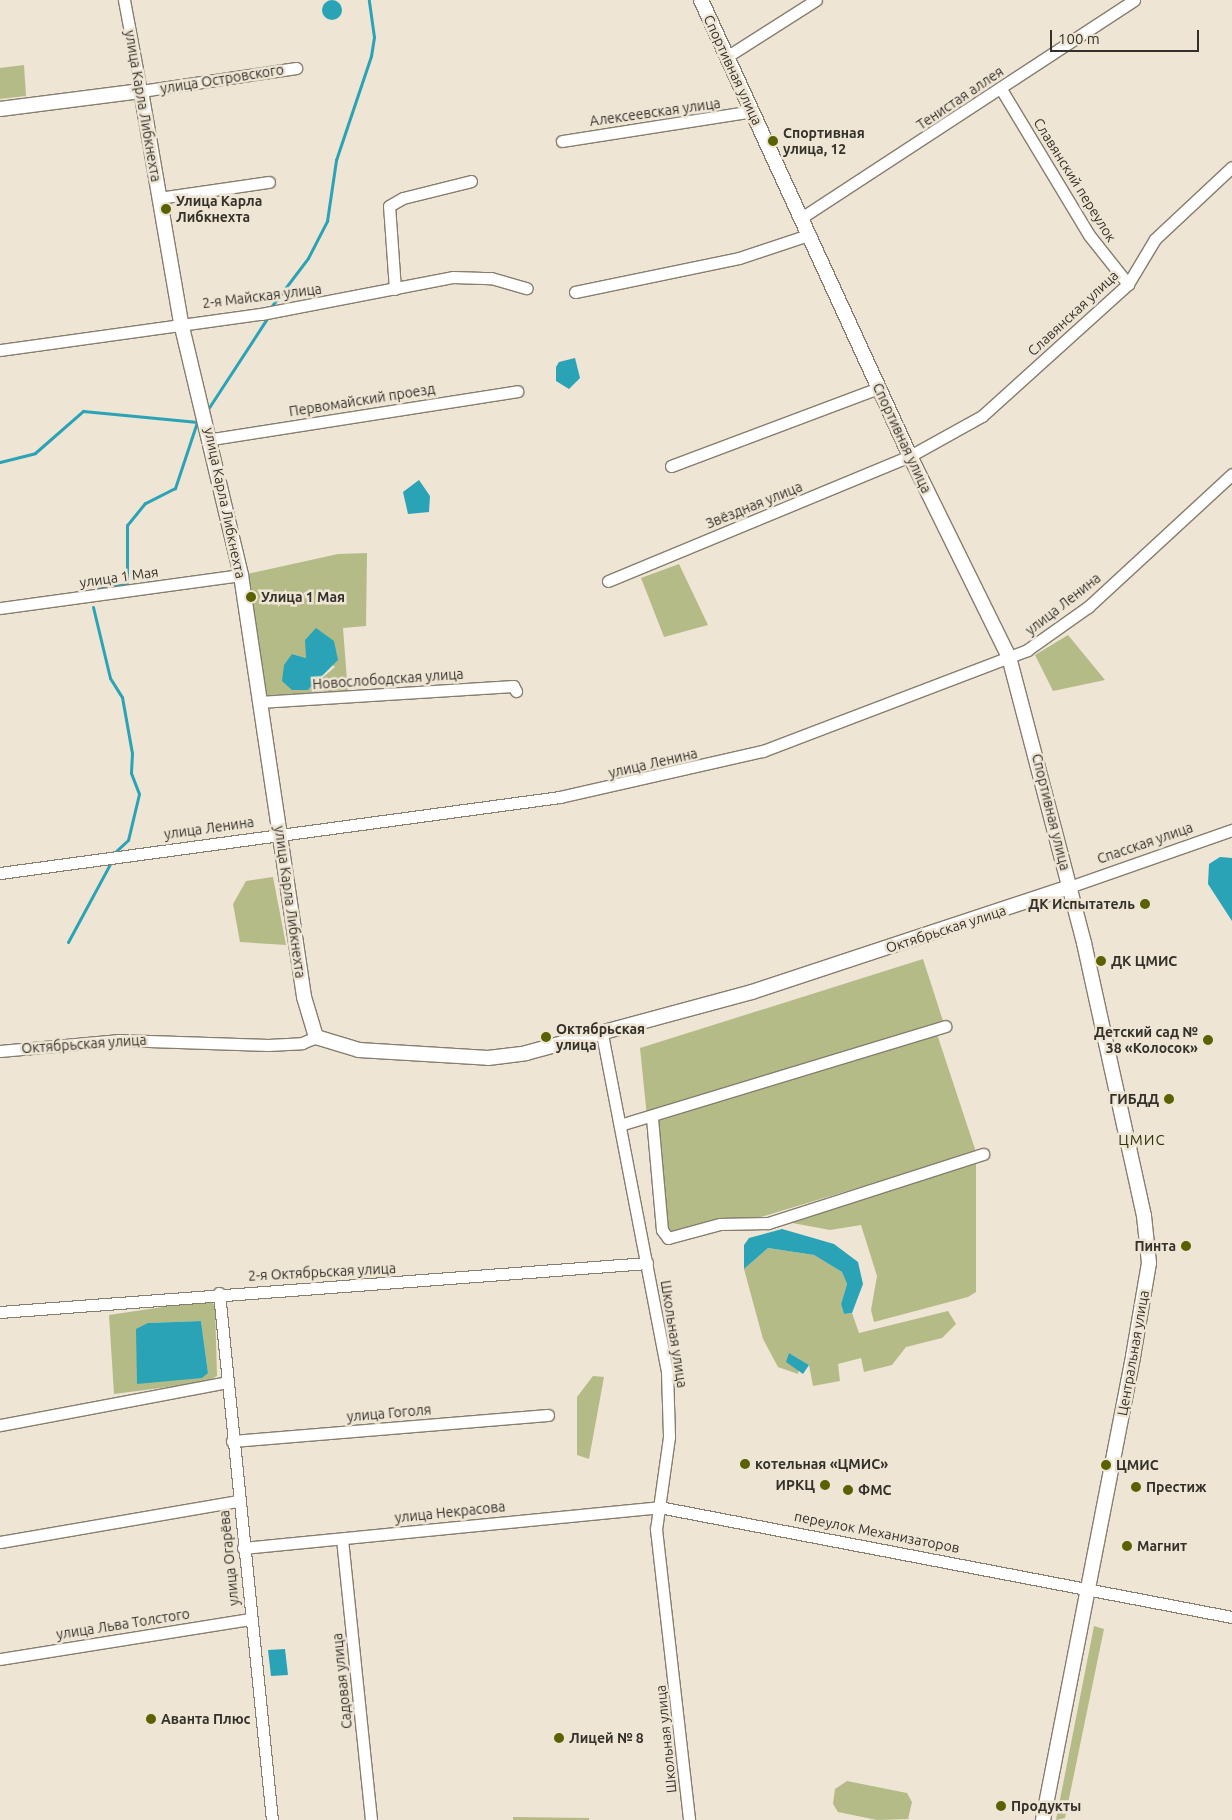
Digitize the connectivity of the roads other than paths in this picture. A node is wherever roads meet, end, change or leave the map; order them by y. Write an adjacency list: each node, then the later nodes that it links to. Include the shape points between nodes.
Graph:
1 (124, 0): 8 (street, улица Карла Либкнехта)
2 (701, 0): 5 (street, Спортивная улица)
3 (816, 0): 5 (street)
4 (1134, 0): 7 (street, Тенистая аллея)
5 (728, 56): 10 (street, Спортивная улица)
6 (296, 68): 8 (street, улица Островского)
7 (1001, 89): 16 (street, Тенистая аллея); 18 (street, Славянский переулок, via 1089,236)
8 (141, 91): 9 (street, улица Островского); 15 (street, улица Карла Либкнехта)
9 (0, 109)
10 (753, 111): 11 (street, Алексеевская улица); 16 (street, Спортивная улица)
11 (562, 141)
12 (1232, 166): 18 (street, Славянская улица, via 1156,239)
13 (471, 181): 20 (street, via 402,198 389,206)
14 (269, 182): 15 (street)
15 (159, 198): 22 (street, улица Карла Либкнехта)
16 (801, 218): 17 (street, Спортивная улица)
17 (808, 235): 21 (street, via 739,258); 24 (street, Спортивная улица)
18 (1128, 284): 27 (street, Славянская улица, via 982,416)
19 (527, 288): 20 (street, 2-я Майская улица, via 473,277)
20 (395, 289): 22 (street, 2-я Майская улица, via 261,314)
21 (575, 292)
22 (181, 323): 23 (street, 2-я Майская улица); 26 (street, улица Карла Либкнехта)
23 (0, 350)
24 (879, 388): 27 (street, Спортивная улица); 28 (street)
25 (517, 392): 26 (street, Первомайский проезд)
26 (212, 439): 30 (street, улица Карла Либкнехта)
27 (910, 456): 31 (street, Звёздная улица); 33 (street, Спортивная улица)
28 (671, 466)
29 (1232, 474): 33 (street, улица Ленина, via 1088,607 1049,637)
30 (241, 576): 32 (street, улица 1 Мая); 35 (street, улица Карла Либкнехта)
31 (608, 581)
32 (0, 608)
33 (1009, 657): 37 (street, улица Ленина, via 807,736 696,769 560,797); 39 (street, Спортивная улица)
34 (516, 691): 35 (street, Новослободская улица, via 513,686)
35 (260, 702): 37 (street, улица Карла Либкнехта)
36 (1232, 830): 39 (street, Спасская улица)
37 (281, 833): 38 (street, улица Ленина); 42 (street, улица Карла Либкнехта, via 304,997)
38 (0, 873)
39 (1069, 887): 41 (street, Октябрьская улица, via 811,973); 59 (street, Центральная улица, via 1138,1184 1149,1254)
40 (945, 1026): 44 (street)
41 (602, 1034): 42 (street, Октябрьская улица, via 488,1058 359,1050); 45 (street, Школьная улица)
42 (316, 1037): 43 (street, Октябрьская улица, via 302,1043 268,1045 119,1040)
43 (0, 1051)
44 (652, 1118): 45 (street); 46 (street, via 662,1230 668,1238 720,1224 768,1222)
45 (620, 1125): 47 (street, Школьная улица)
46 (984, 1154)
47 (647, 1263): 48 (street, 2-я Октябрьская улица); 55 (street, Школьная улица, via 669,1392 669,1437)
48 (219, 1293): 49 (street, 2-я Октябрьская улица); 50 (street, улица Огарёва)
49 (0, 1312)
50 (227, 1382): 52 (street); 53 (street, улица Огарёва)
51 (548, 1415): 53 (street, улица Гоголя)
52 (0, 1425)
53 (232, 1441): 54 (street, улица Огарёва)
54 (238, 1501): 57 (street); 58 (street, улица Огарёва)
55 (659, 1507): 56 (street, улица Некрасова); 59 (street, переулок Механизаторов); 65 (street, Школьная улица, via 657,1547)
56 (342, 1539): 58 (street, улица Некрасова); 64 (street, Садовая улица)
57 (0, 1542)
58 (243, 1548): 61 (street, улица Огарёва)
59 (1090, 1588): 60 (street, переулок Механизаторов); 66 (street, Центральная улица)
60 (1232, 1617)
61 (251, 1619): 62 (street, улица Льва Толстого); 63 (street, улица Огарёва)
62 (0, 1659)
63 (272, 1820)
64 (371, 1820)
65 (689, 1820)
66 (1042, 1820)

